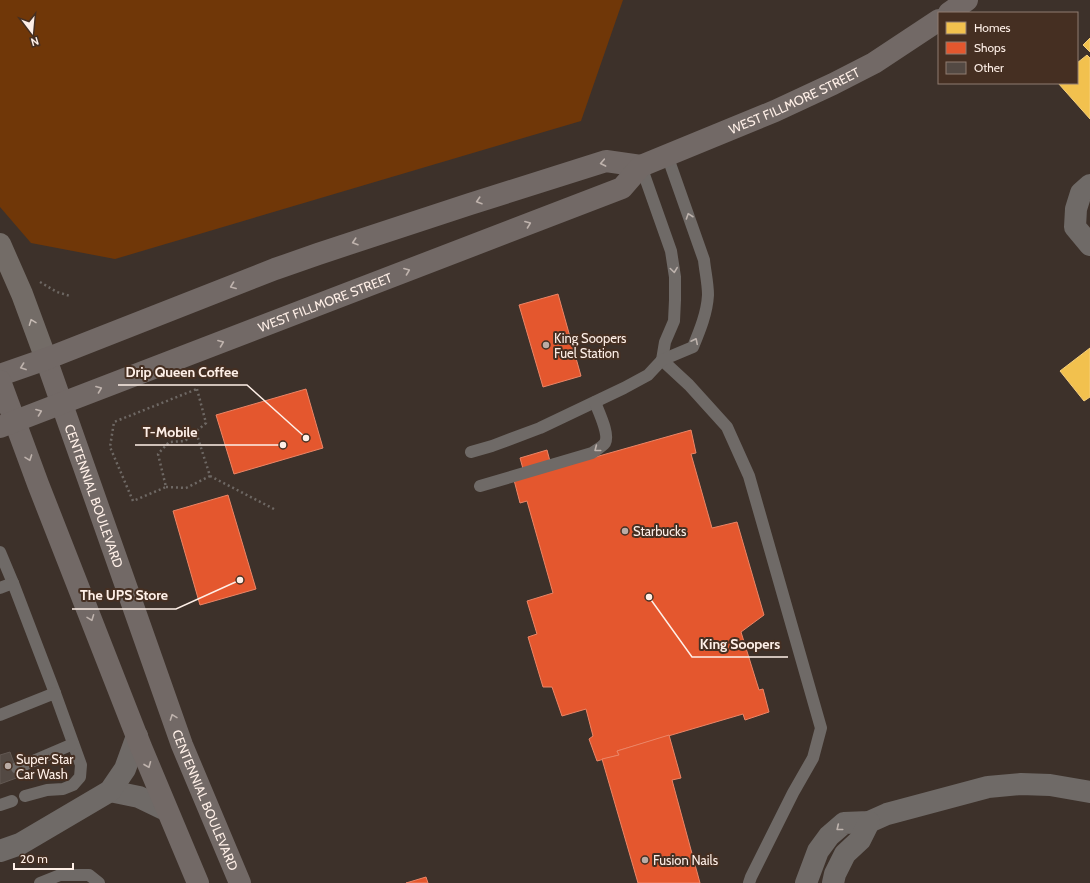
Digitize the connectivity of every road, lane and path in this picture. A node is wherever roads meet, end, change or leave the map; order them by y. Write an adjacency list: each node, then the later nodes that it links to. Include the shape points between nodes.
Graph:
1 (967, 0): 2 (main road)
2 (950, 12)
3 (938, 21): 4 (main road, WEST FILLMORE STREET, via 874,63 833,84 776,111)
4 (667, 155): 5 (main road, WEST FILLMORE STREET); 10 (lane, one-way to 4, via 693,347 706,310 708,295 704,260)
5 (641, 166): 9 (main road, one-way to 9, via 606,161 470,204 275,269); 10 (lane, one-way to 10, via 671,250 675,277 674,321 665,342); 14 (main road, WEST FILLMORE STREET, one-way to 5, via 622,188)
6 (1090, 185): 8 (street, via 1081,193 1076,209 1075,227)
7 (0, 244): 9 (main road, CENTENNIAL BOULEVARD, one-way to 7)
8 (1090, 245)
9 (46, 359): 11 (main road, one-way to 11); 14 (main road, CENTENNIAL BOULEVARD)
10 (662, 360): 13 (lane, via 648,375); 44 (lane, via 727,427 749,476 821,728 813,758)
11 (0, 375)
12 (0, 380): 15 (main road)
13 (595, 402): 17 (lane, via 540,428); 19 (lane, one-way to 19, via 607,434 606,442 601,447 592,453)
14 (63, 403): 15 (main road, WEST FILLMORE STREET, one-way to 14); 43 (main road, CENTENNIAL BOULEVARD, one-way to 14, via 182,745)
15 (8, 424): 27 (main road, one-way to 27, via 38,484)
16 (196, 432): 18 (path); 20 (path, via 185,441 169,442 158,454); 20 (path, via 206,423 197,389 114,422 110,447 133,501)
17 (471, 452)
18 (210, 476): 20 (path, via 186,488); 21 (path)
19 (480, 486)
20 (166, 487)
21 (274, 509)
22 (0, 552): 23 (lane)
23 (13, 583): 24 (lane); 25 (lane)
24 (0, 588)
25 (55, 693): 26 (lane); 28 (lane)
26 (0, 715)
27 (137, 736): 30 (street, via 125,769); 35 (main road, one-way to 35)
28 (73, 744): 29 (lane); 32 (lane, via 81,765 80,776 73,785)
29 (16, 768)
30 (110, 791): 35 (street, via 139,796); 37 (street, via 20,844)
31 (1090, 792): 36 (street, via 1050,785 988,787 887,814)
32 (25, 796)
33 (12, 801): 34 (lane)
34 (0, 805)
35 (166, 810): 42 (main road)
36 (869, 822): 38 (street, one-way to 38, via 844,823 829,836 818,851); 39 (street, via 860,840 845,854)
37 (0, 851)
38 (808, 876): 39 (street)
39 (834, 878)
40 (40, 883): 41 (lane, via 60,876 80,875 89,875)
41 (99, 883)
42 (198, 883)
43 (240, 883)
44 (749, 883)

